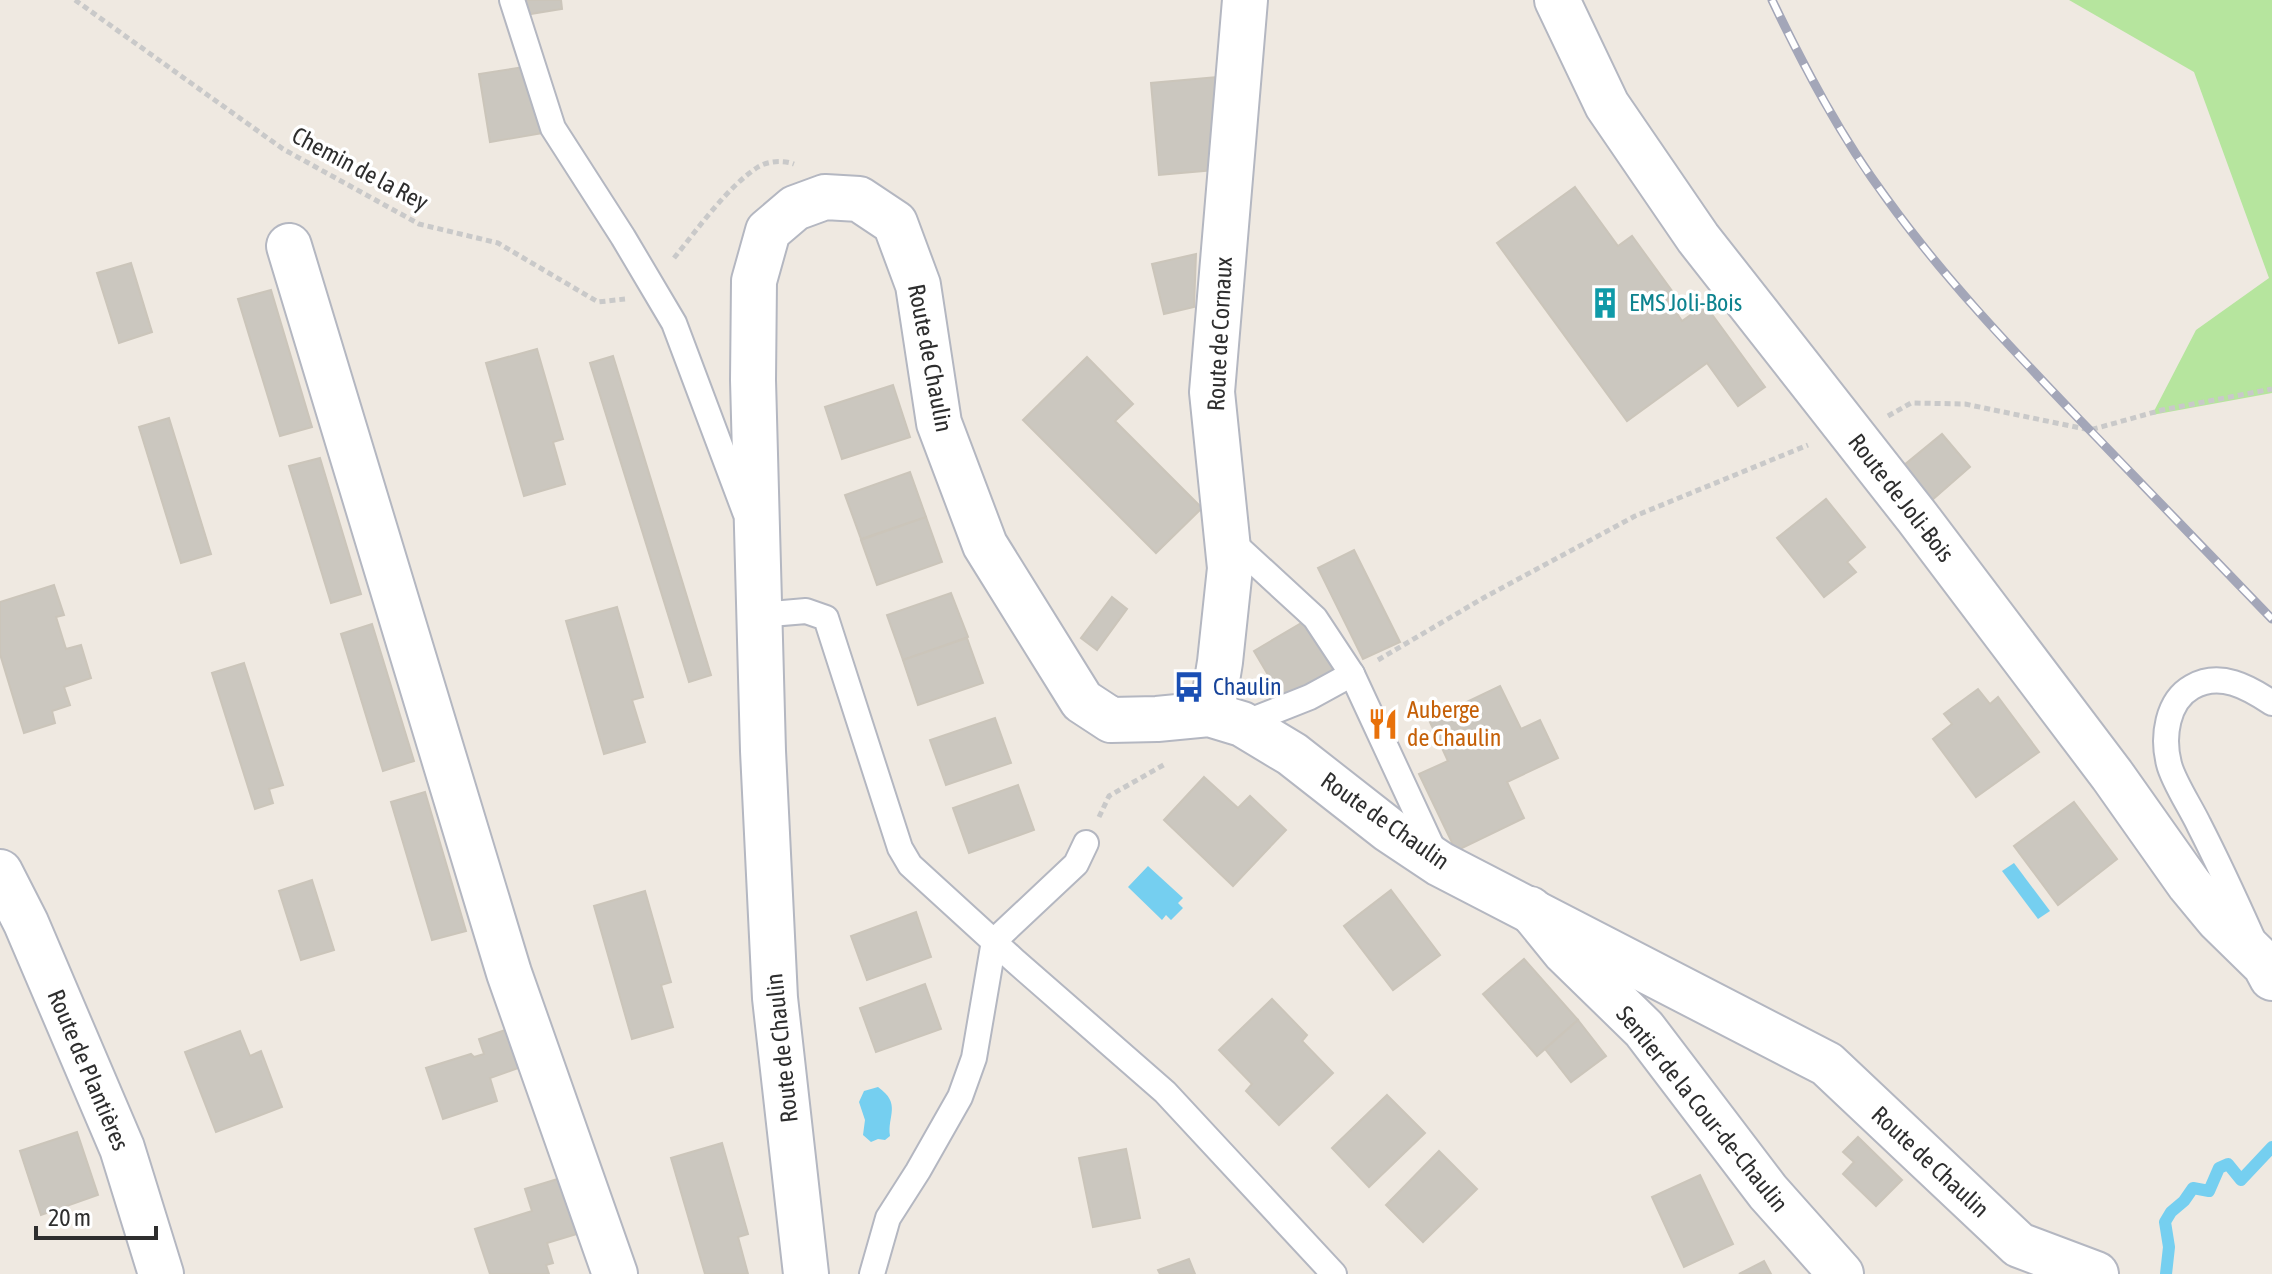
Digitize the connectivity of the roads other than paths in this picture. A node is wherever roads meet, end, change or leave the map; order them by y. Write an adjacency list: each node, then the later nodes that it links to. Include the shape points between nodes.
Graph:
1 (512, 0): 6 (lane, via 553,128 674,323)
2 (1245, 0): 5 (street, Route de Cornaux, via 1212,392)
3 (1557, 0): 16 (street, Route de Joli-Bois, via 1607,105 1698,238 2103,763 2189,884)
4 (289, 246): 18 (street, via 509,973)
5 (1226, 536): 8 (lane, via 1315,618); 10 (street, Route de Cornaux, via 1230,568 1216,687)
6 (758, 543): 7 (street, Route de Chaulin); 10 (street, Route de Chaulin, via 754,281 768,231 795,208 825,197 859,199 895,223 918,285 939,423 985,545 1082,701 1111,720)
7 (760, 615): 15 (lane, via 806,611 826,618 900,848 910,865); 19 (street, Route de Chaulin, via 775,998)
8 (1352, 674): 10 (lane, via 1310,697); 12 (lane)
9 (2272, 703): 16 (lane, via 2229,681 2202,681 2183,692 2171,709 2167,732 2169,765)
10 (1225, 719): 12 (street, Route de Chaulin, via 1292,754)
11 (1086, 843): 15 (lane, via 1076,864)
12 (1440, 864): 14 (street, Route de Chaulin)
13 (0, 872): 17 (street, Route de Plantières, via 122,1148)
14 (1530, 909): 22 (street, Sentier de la Cour-de-Chaulin, via 1565,952 1644,1029 1768,1192); 23 (street, Route de Chaulin, via 1827,1064 2019,1245)
15 (994, 941): 20 (lane, via 974,1058 960,1097 888,1218); 21 (lane, via 1165,1092)
16 (2268, 971)
17 (161, 1274)
18 (615, 1274)
19 (806, 1274)
20 (872, 1274)
21 (1334, 1274)
22 (1841, 1274)
23 (2096, 1274)

